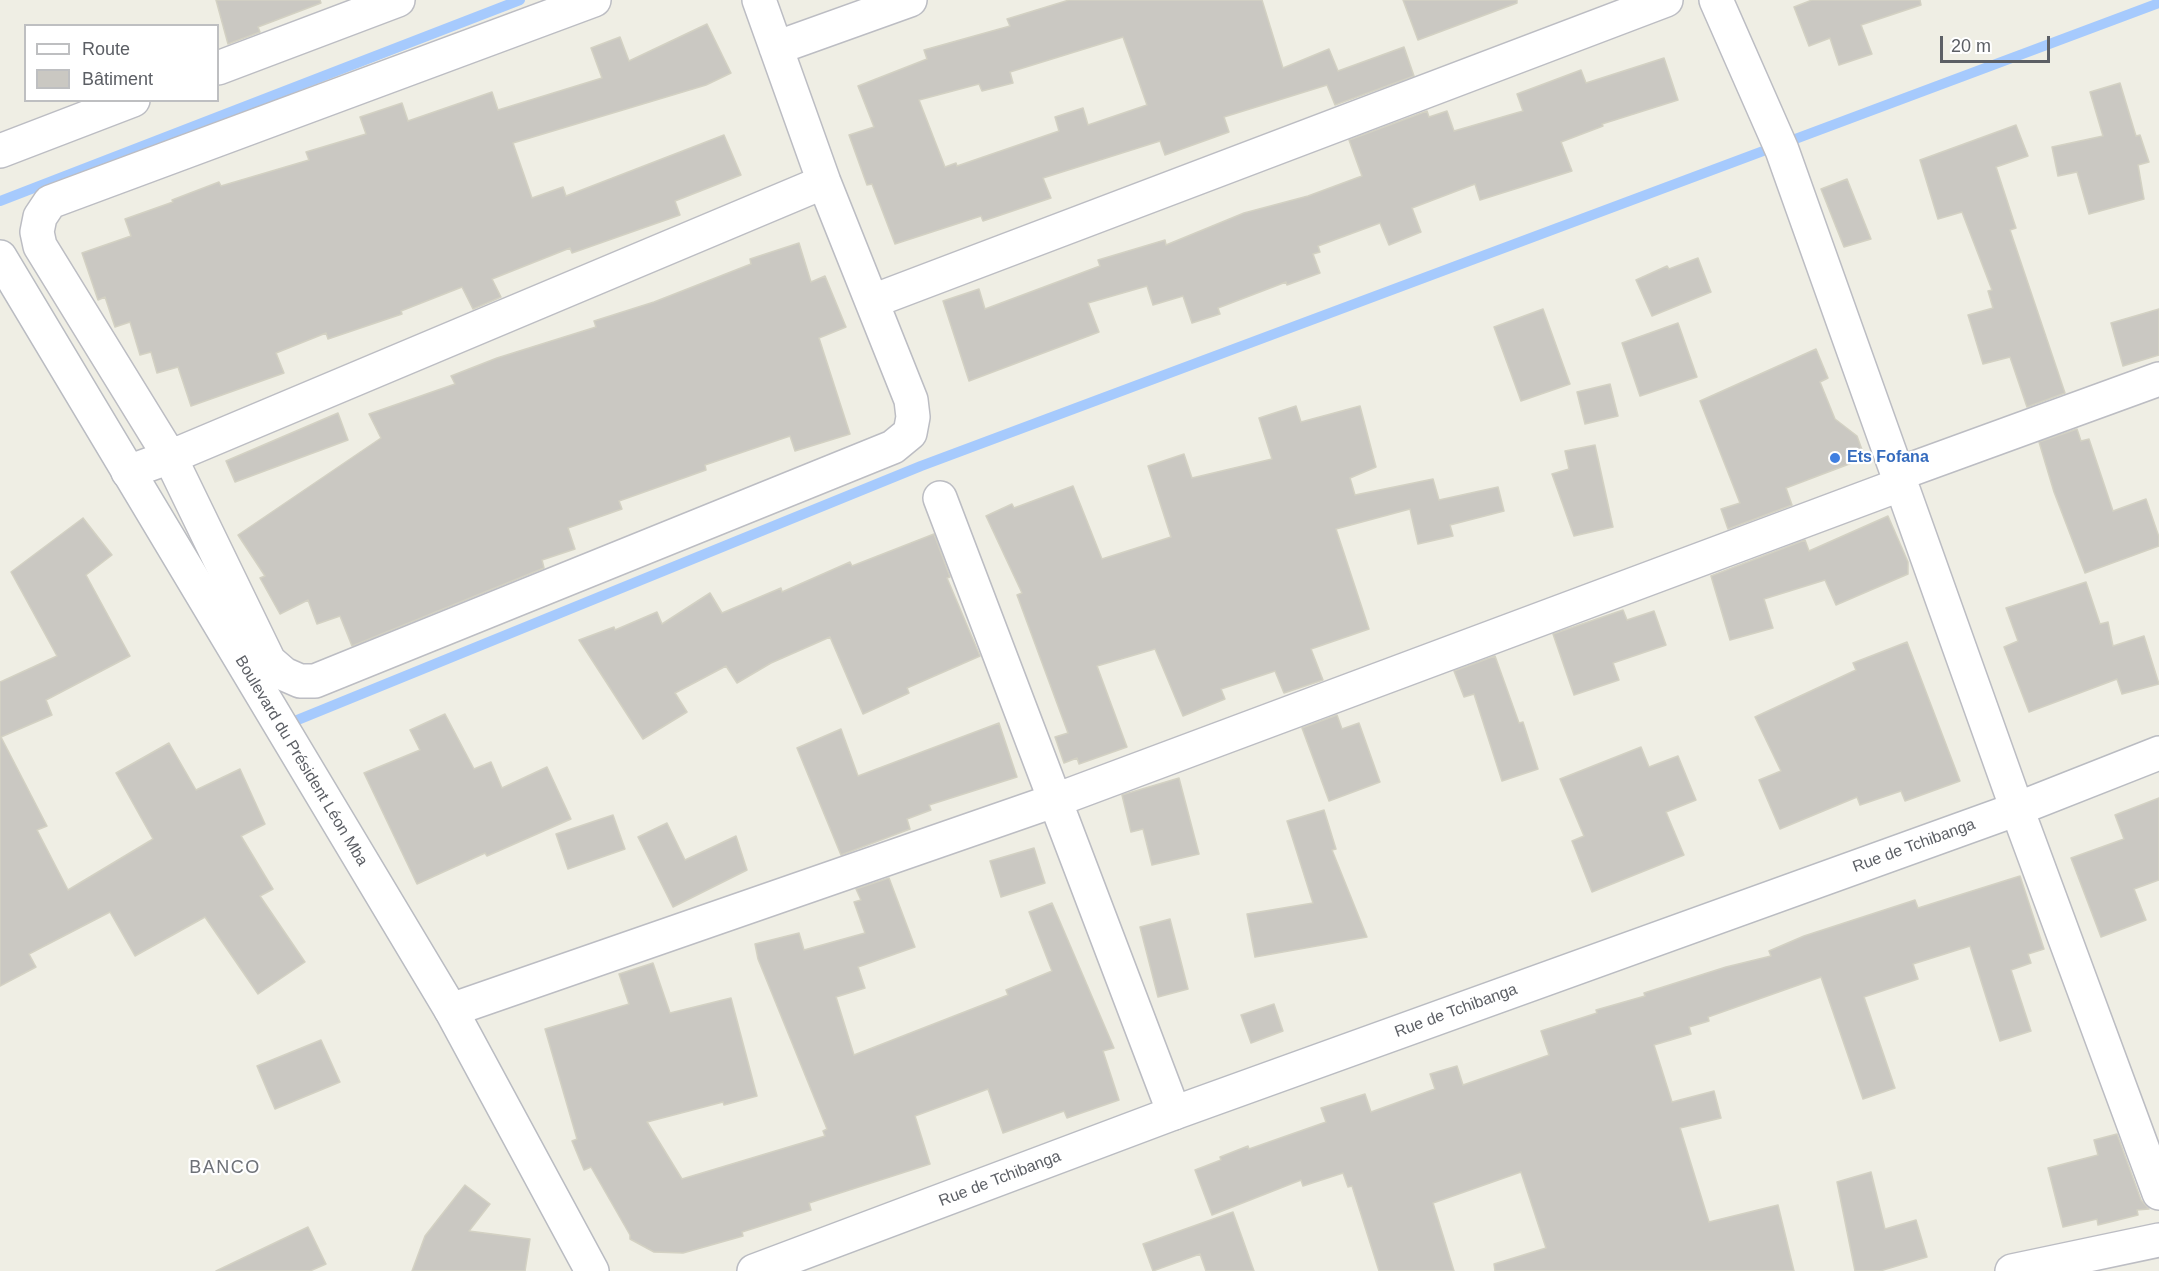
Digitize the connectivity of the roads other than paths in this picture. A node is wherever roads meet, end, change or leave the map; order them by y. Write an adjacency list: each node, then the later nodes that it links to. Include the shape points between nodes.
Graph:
1 (398, 0): 8 (street)
2 (594, 0): 15 (street, via 50,202 40,217 40,246)
3 (759, 0): 7 (street)
4 (910, 0): 7 (street)
5 (1666, 0): 13 (street)
6 (1716, 0): 17 (street, via 1782,150)
7 (776, 48): 11 (street)
8 (219, 69)
9 (128, 102): 10 (street)
10 (0, 151)
11 (824, 182): 13 (street); 15 (street)
12 (0, 257): 16 (street, Boulevard du Président Léon Mba)
13 (873, 301): 15 (street, via 911,400 910,433 893,447 315,681 300,681 269,661)
14 (2159, 379): 17 (street)
15 (170, 457): 16 (street)
16 (128, 472): 22 (street, Boulevard du Président Léon Mba)
17 (1900, 479): 20 (street); 21 (street)
18 (940, 498): 20 (street)
19 (2159, 753): 21 (street, Rue de Tchibanga)
20 (1056, 800): 22 (street); 23 (street)
21 (2017, 809): 23 (street, Rue de Tchibanga); 24 (street)
22 (450, 1010): 26 (street, Boulevard du Président Léon Mba)
23 (1174, 1113): 27 (street, Rue de Tchibanga)
24 (2159, 1193)
25 (2159, 1240): 28 (street)
26 (592, 1271)
27 (754, 1271)
28 (2012, 1271)

